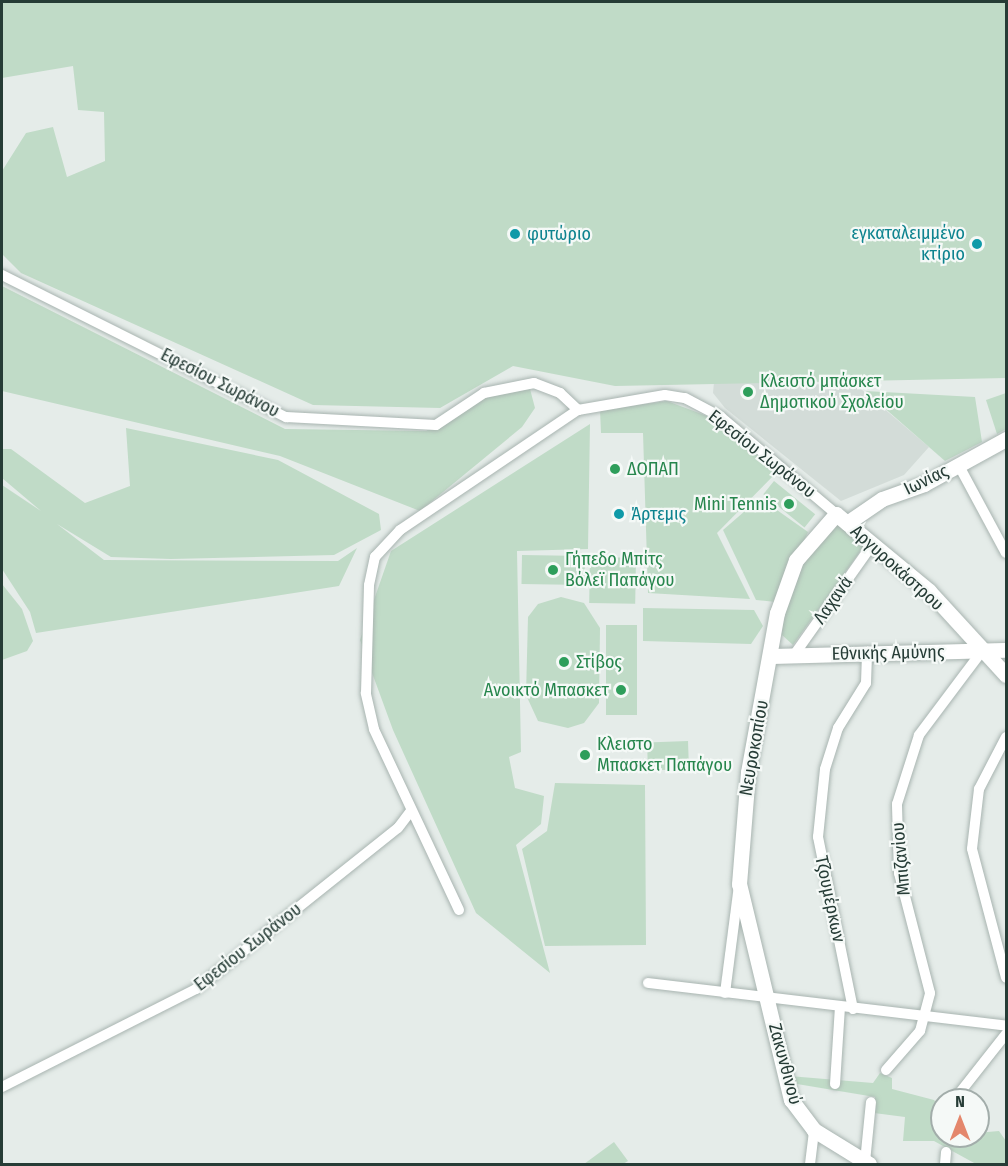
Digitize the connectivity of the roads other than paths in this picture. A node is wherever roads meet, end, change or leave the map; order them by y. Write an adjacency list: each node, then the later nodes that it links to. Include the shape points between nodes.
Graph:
1 (2, 275): 2 (street, Εφεσίου Σωράνου, via 286,417 436,425 484,393 534,383 560,393)
2 (578, 410): 5 (street, Εφεσίου Σωράνου, via 665,395 685,398 721,417); 15 (street, Εφεσίου Σωράνου, via 399,530 375,557 364,639 366,693 374,729)
3 (1006, 439): 4 (street, Ιωνίας)
4 (958, 464): 5 (street, Ιωνίας); 7 (street)
5 (842, 519): 6 (street, Αργυροκάστρου); 11 (street, Νευροκοπίου, via 796,560 782,595)
6 (872, 545): 9 (street, Αργυροκάστρου, via 929,591); 12 (street, Λαχανά)
7 (1006, 553)
8 (1006, 650): 9 (street, Εθνικής Αμύνης)
9 (982, 651): 10 (street, Εθνικής Αμύνης); 13 (street, Αργυροκάστρου); 24 (street, Μπιζανίου, via 919,735 897,804 899,873 927,977)
10 (867, 654): 12 (street, Εθνικής Αμύνης); 23 (street, Τζουμέρκων, via 866,683 838,728 825,769 818,837)
11 (770, 656): 12 (street, Εθνικής Αμύνης); 16 (street, Νευροκοπίου, via 748,772)
12 (794, 656)
13 (1006, 675)
14 (1006, 737): 18 (street, via 979,789 972,849)
15 (411, 811): 17 (street, Εφεσίου Σωράνου); 29 (street, Εφεσίου Σωράνου, via 398,828 196,989)
16 (739, 884): 20 (street); 21 (street, Νευροκοπίου)
17 (459, 910)
18 (1006, 978)
19 (648, 983): 20 (street)
20 (725, 993): 21 (street)
21 (768, 999): 22 (street); 32 (street, Ζακυνθινού, via 791,1100)
22 (840, 1008): 23 (street); 28 (street)
23 (853, 1009): 24 (street)
24 (927, 1017): 25 (street); 27 (street)
25 (1006, 1026)
26 (1006, 1034): 30 (street)
27 (886, 1070)
28 (834, 1084)
29 (2, 1087)
30 (963, 1088)
31 (871, 1102): 34 (street)
32 (814, 1130): 34 (street, Ζακυνθινού); 35 (street)
33 (946, 1152): 36 (street)
34 (867, 1163)
35 (810, 1164)
36 (945, 1164)

